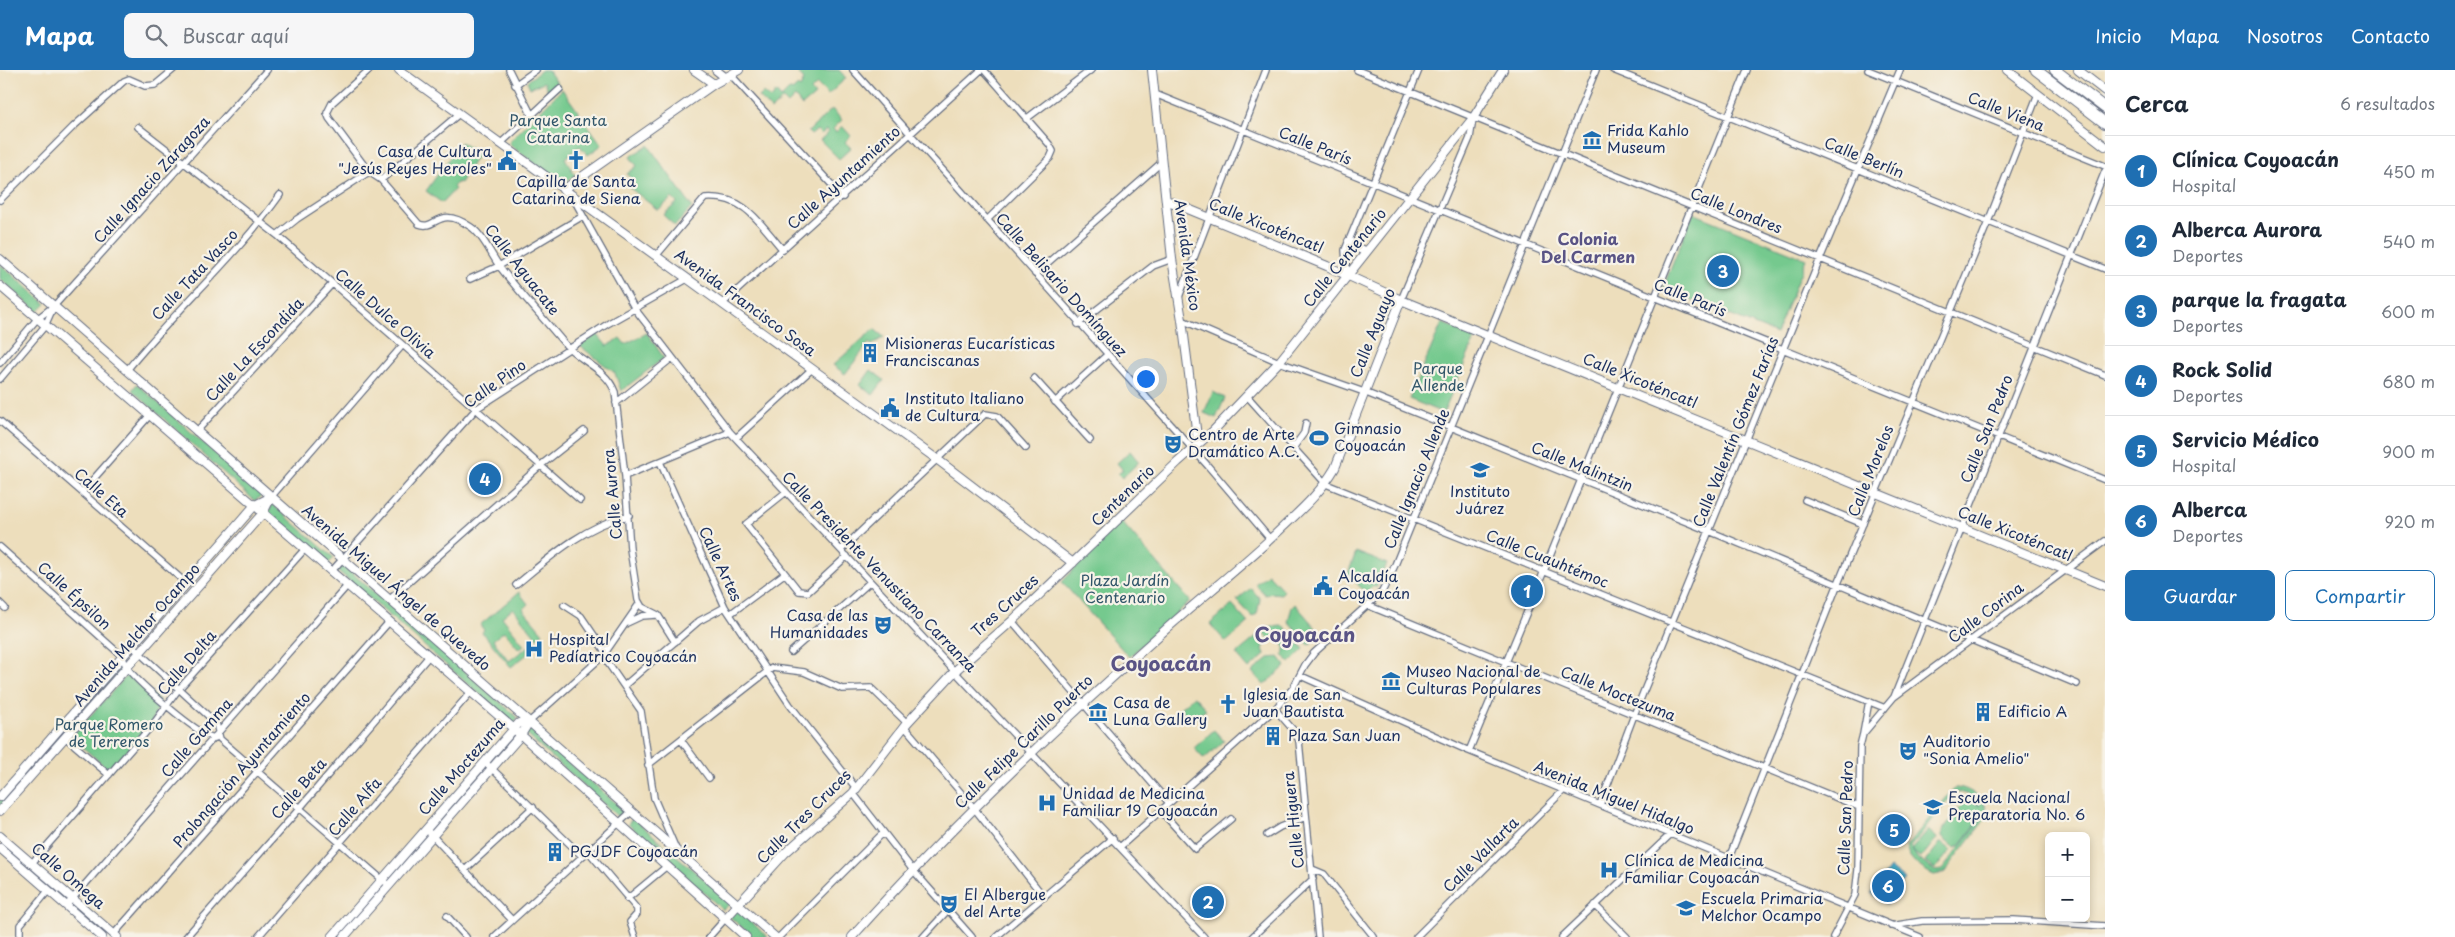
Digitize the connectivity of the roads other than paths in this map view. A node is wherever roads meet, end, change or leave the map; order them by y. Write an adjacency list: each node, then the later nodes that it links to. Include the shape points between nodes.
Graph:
1 (173, 70): 63 (street, via 155,85 146,86 129,78 73,127)
2 (267, 70): 51 (street, Calle Ignacio Zaragoza)
3 (369, 70): 55 (street, via 332,103 327,113)
4 (399, 70): 37 (street, Avenida Francisco Sosa)
5 (509, 70): 30 (street)
6 (536, 70): 30 (street)
7 (694, 70): 29 (street)
8 (716, 70): 27 (street)
9 (739, 70): 27 (street)
10 (853, 70): 46 (street, Calle Belisario Domínguez)
11 (983, 70): 41 (street); 46 (street, Calle Ayuntamiento)
12 (1091, 70): 41 (street)
13 (1152, 70): 34 (street, Avenida México)
14 (1266, 70): 44 (street)
15 (1357, 70): 33 (street, Calle Londres)
16 (1419, 70): 33 (street)
17 (1503, 70): 40 (street, Calle Centenario)
18 (1596, 70): 49 (street, Calle Ignacio Allende)
19 (1614, 70): 39 (street, Calle Berlín)
20 (1746, 70): 39 (street)
21 (1868, 70): 28 (street, Calle Viena)
22 (1900, 70): 28 (street, Calle Valentín Gómez Farías)
23 (2007, 70): 35 (street)
24 (2036, 70): 42 (highway)
25 (2055, 70): 36 (highway)
26 (2078, 70): 32 (street)
27 (729, 76): 29 (street); 61 (street)
28 (1895, 81): 45 (street, Calle Viena); 53 (street, Calle Valentín Gómez Farías)
29 (714, 84): 58 (street)
30 (516, 85): 38 (street)
31 (560, 89): 38 (street)
32 (2105, 91)
33 (1411, 92): 40 (street, Calle Londres); 57 (street)
34 (1155, 94): 44 (street, Calle París); 50 (street, Avenida México)
35 (2038, 94): 45 (street, Calle Morelos); 48 (street)
36 (2105, 108)
37 (459, 114): 47 (street, Avenida Francisco Sosa); 56 (street)
38 (531, 114): 47 (street)
39 (1728, 116): 53 (street, Calle Berlín); 65 (street)
40 (1473, 118): 49 (street, Calle Londres); 62 (street, Calle Centenario); 66 (street, Calle Aguayo, via 1470,138)
41 (1026, 119): 69 (street, via 1053,151 1050,158)
42 (2105, 123)
43 (138, 127): 51 (street, Calle Dulce Olivia)
44 (1242, 129): 57 (street, Calle París); 68 (street)
45 (2023, 132): 52 (street, Calle Viena); 71 (street, Calle Morelos)
46 (910, 135): 61 (street, Calle Ayuntamiento); 69 (street, Calle Belisario Domínguez)
47 (500, 144): 58 (street, Avenida Francisco Sosa)
48 (2105, 146)
49 (1562, 154): 65 (street, Calle Londres); 74 (street, Calle Ignacio Allende)
50 (1162, 162): 64 (street, Avenida México); 84 (street)
51 (185, 163): 70 (street, Calle Dulce Olivia); 94 (street, Calle Ignacio Zaragoza)
52 (2105, 166)
53 (1856, 169): 71 (street, Calle Berlín); 81 (street, Calle Valentín Gómez Farías)
54 (2105, 170): 78 (street, Calle San Pedro)
55 (370, 172): 56 (street); 72 (street, via 297,218)
56 (381, 180): 82 (street, Calle Aguacate, via 419,224 429,225 450,216 473,228)
57 (1372, 182): 62 (street, Calle París); 73 (street)
58 (563, 190): 60 (street, Avenida Francisco Sosa)
59 (280, 196): 70 (street, Calle Tata Vasco)
60 (572, 196): 67 (street, Calle Presidente Venustiano Carranza); 77 (street, Avenida Francisco Sosa)
61 (843, 197): 75 (street, Calle Ayuntamiento)
62 (1410, 198): 66 (street, Calle París); 76 (street, Calle Centenario)
63 (0, 200)
64 (1166, 200): 68 (street, Calle Xicoténcatl); 80 (street, Avenida México)
65 (1691, 207): 81 (street, Calle Londres); 91 (street)
66 (1439, 210): 74 (street, Calle París); 92 (street, Calle Aguayo)
67 (583, 216): 82 (street); 95 (street, Calle Presidente Venustiano Carranza)
68 (1208, 217): 85 (street, Calle Xicoténcatl); 90 (street)
69 (987, 220): 84 (street, Calle Belisario Domínguez)
70 (261, 222): 72 (street, Calle Dulce Olivia); 111 (street, Calle Tata Vasco)
71 (1988, 222): 78 (street, Calle Berlín); 96 (street, Calle Morelos)
72 (277, 235): 88 (street, Calle Dulce Olivia)
73 (1349, 241): 76 (street); 85 (street, via 1345,260)
74 (1524, 245): 91 (street, Calle París); 101 (street, Calle Ignacio Allende)
75 (783, 250): 77 (street, via 745,206 727,199 705,198); 93 (street, Calle Ayuntamiento)
76 (1366, 251): 85 (street, Calle Centenario)
77 (656, 256): 87 (street, Avenida Francisco Sosa)
78 (2071, 256): 83 (street, Calle Berlín); 102 (street, Calle San Pedro)
79 (0, 259): 94 (street, Avenida Miguel Ángel de Quevedo)
80 (1172, 259): 90 (street, Avenida México); 99 (street, via 1153,266)
81 (1820, 259): 96 (street, Calle Londres); 104 (street, Calle Valentín Gómez Farías)
82 (499, 266): 86 (street); 105 (street, Calle Aguacate)
83 (2105, 269)
84 (1035, 274): 99 (street, Calle Belisario Domínguez)
85 (1347, 276): 92 (street, Calle Xicoténcatl); 108 (street, Calle Centenario)
86 (470, 279)
87 (687, 279): 93 (street, Avenida Francisco Sosa); 95 (street, Calle Pino)
88 (332, 284): 103 (street, Calle Dulce Olivia); 127 (street, Calle La Escondida)
89 (0, 287): 97 (street, Avenida Miguel Ángel de Quevedo)
90 (1178, 297): 98 (street, Avenida México)
91 (1654, 297): 104 (street, Calle París); 115 (street)
92 (1401, 300): 101 (street, Calle Xicoténcatl); 116 (street, Calle Aguayo)
93 (722, 304): 110 (street, Avenida Francisco Sosa)
94 (54, 306): 97 (street, Calle Ignacio Zaragoza); 100 (street, Calle Ignacio Zaragoza); 111 (street, Avenida Miguel Ángel de Quevedo)
95 (635, 309): 105 (street, Calle Pino); 107 (street, Calle Presidente Venustiano Carranza)
96 (1951, 312): 102 (street, Calle Londres); 119 (street, Calle Morelos)
97 (37, 319): 100 (street, Avenida Miguel Ángel de Quevedo); 109 (street, Calle Ignacio Zaragoza)
98 (1182, 320): 108 (street, Calle Malintzin); 133 (street, Avenida México)
99 (1078, 324): 106 (street, Calle Belisario Domínguez)
100 (45, 326): 114 (street, Calle Ignacio Zaragoza); 122 (street, Avenida Miguel Ángel de Quevedo)
101 (1488, 336): 115 (street, Calle Xicoténcatl); 125 (street, Calle Ignacio Allende)
102 (2033, 345): 112 (street, Calle Londres); 129 (street, Calle San Pedro)
103 (402, 346): 121 (street, Calle Dulce Olivia); 146 (street, Avenida Melchor Ocampo)
104 (1783, 348): 119 (street, Calle París); 132 (street, Calle Valentín Gómez Farías)
105 (570, 349): 120 (street, Calle Aurora, via 610,380); 121 (street, Calle Pino)
106 (1107, 355): 118 (street); 133 (street, Calle Belisario Domínguez)
107 (672, 358): 120 (street); 128 (street, Calle Presidente Venustiano Carranza)
108 (1279, 362): 116 (street, Calle Malintzin); 117 (street, Calle Centenario)
109 (0, 363)
110 (812, 369): 130 (street); 136 (street, Avenida Francisco Sosa)
111 (127, 370): 127 (street, Avenida Miguel Ángel de Quevedo)
112 (2105, 375)
113 (1034, 378): 118 (street)
114 (0, 379)
115 (1618, 388): 132 (street, Calle Xicoténcatl); 140 (street)
116 (1364, 392): 125 (street, Calle Malintzin); 142 (street, Calle Aguayo)
117 (1247, 396): 133 (street, Calle Centenario); 135 (street, Calle Cuauhtémoc)
118 (1055, 402): 131 (street)
119 (1913, 402): 129 (street, Calle París); 145 (street, Calle Morelos)
120 (616, 403): 139 (street, Calle Aurora)
121 (476, 409): 138 (street, Calle Dulce Olivia); 162 (street, Calle Pino)
122 (150, 415): 143 (street); 149 (street, Avenida Miguel Ángel de Quevedo)
123 (0, 421): 143 (street, Calle Eta)
124 (1306, 423): 135 (street, via 1304,433)
125 (1451, 428): 140 (street, Calle Malintzin); 152 (street, Calle Ignacio Allende)
126 (584, 431): 138 (street)
127 (196, 432): 146 (street, Avenida Miguel Ángel de Quevedo)
128 (730, 432): 130 (street, Calle Presidente Venustiano Carranza); 137 (street)
129 (1998, 436): 141 (street, Calle París); 154 (street, Calle San Pedro)
130 (736, 438): 144 (street, Calle Presidente Venustiano Carranza)
131 (1090, 440)
132 (1746, 440): 145 (street, Calle Xicoténcatl); 155 (street, Calle Valentín Gómez Farías)
133 (1195, 447): 156 (street, Calle Belisario Domínguez); 163 (street, Centenario)
134 (1026, 448): 136 (street, via 997,416 986,414)
135 (1293, 448): 142 (street, Calle Cuauhtémoc)
136 (938, 460): 160 (street); 163 (street, Avenida Francisco Sosa)
137 (660, 462): 139 (street); 178 (street, Calle Artes)
138 (541, 465): 147 (street, Calle Dulce Olivia); 174 (street)
139 (625, 476): 151 (street, Calle Aurora)
140 (1582, 480): 155 (street, Calle Malintzin); 165 (street)
141 (2105, 480)
142 (1326, 484): 152 (street, Calle Cuauhtémoc); 156 (street, Calle Aguayo)
143 (82, 492): 169 (street, Calle Eta)
144 (786, 492): 160 (street, Calle Presidente Venustiano Carranza); 167 (street, via 746,524)
145 (1875, 493): 153 (street, Calle Morelos); 154 (street, Calle Xicoténcatl)
146 (271, 497): 149 (street, Avenida Melchor Ocampo); 150 (street, Avenida Melchor Ocampo); 162 (street, Avenida Miguel Ángel de Quevedo)
147 (580, 500)
148 (1805, 500): 153 (street)
149 (254, 505): 150 (street, Avenida Miguel Ángel de Quevedo); 169 (street, Avenida Melchor Ocampo)
150 (263, 513): 159 (street, Avenida Miguel Ángel de Quevedo); 189 (street, Avenida Melchor Ocampo)
151 (628, 515): 170 (street, via 582,533); 175 (street, Calle Aurora)
152 (1414, 518): 165 (street, Calle Cuauhtémoc); 177 (street, Calle Ignacio Allende, via 1382,592)
153 (1862, 524): 172 (street, Calle Morelos)
154 (1961, 527): 164 (street, Calle Xicoténcatl); 184 (street, Calle San Pedro)
155 (1709, 531): 172 (street, Calle Malintzin); 183 (street, Calle Valentín Gómez Farías)
156 (1270, 539): 206 (street, Calle Felipe Carillo Puerto)
157 (2105, 541): 164 (street, Calle Corina)
158 (0, 547): 193 (street, Calle Épsilon)
159 (306, 549): 166 (street, Avenida Miguel Ángel de Quevedo); 202 (street, Calle Delta)
160 (841, 550): 161 (street, Calle Presidente Venustiano Carranza)
161 (847, 556): 167 (street, via 806,593 799,591); 168 (street, Calle Presidente Venustiano Carranza)
162 (343, 559): 166 (street, Calle Pino); 174 (street, Avenida Miguel Ángel de Quevedo)
163 (1073, 563): 181 (street, Tres Cruces)
164 (2065, 570): 173 (street, Calle Xicoténcatl); 186 (street, Calle Corina)
165 (1544, 571): 183 (street, Calle Cuauhtémoc); 194 (street)
166 (331, 572): 171 (street, Avenida Miguel Ángel de Quevedo)
167 (784, 574): 179 (street)
168 (870, 582): 190 (street); 196 (street, Calle Presidente Venustiano Carranza)
169 (186, 583): 188 (street, Avenida Melchor Ocampo)
170 (516, 585)
171 (347, 586): 182 (street, Avenida Miguel Ángel de Quevedo); 214 (street, Calle Gamma)
172 (1837, 586): 184 (street, Calle Malintzin); 198 (street, Calle Morelos)
173 (2105, 586)
174 (390, 600): 211 (street, Avenida Miguel Ángel de Quevedo)
175 (639, 604): 180 (street); 185 (street)
176 (564, 605): 191 (street, via 581,616)
177 (1367, 605): 194 (street, Calle Moctezuma); 199 (street, Calle Ignacio Allende, via 1314,653 1304,665)
178 (726, 607): 179 (street, Calle Artes); 187 (street, via 699,621)
179 (730, 614): 197 (street, Calle Artes)
180 (658, 615): 185 (street, via 642,616); 187 (street)
181 (1012, 621): 196 (street, Tres Cruces); 206 (street)
182 (388, 622): 192 (street, Avenida Miguel Ángel de Quevedo); 227 (street, Prolongación Ayuntamiento)
183 (1671, 622): 198 (street, Calle Cuauhtémoc); 210 (street, Calle Valentín Gómez Farías)
184 (1924, 622): 186 (street, Calle Malintzin); 204 (street, Calle San Pedro)
185 (625, 625): 191 (street)
186 (1970, 641): 200 (street, Calle Malintzin); 204 (street, Calle Corina)
187 (675, 642): 201 (street)
188 (132, 646): 189 (street); 193 (street, Avenida Melchor Ocampo)
189 (139, 652): 195 (street, Avenida Melchor Ocampo); 202 (street)
190 (791, 652)
191 (605, 655): 201 (street); 211 (street)
192 (429, 656): 203 (street, Avenida Miguel Ángel de Quevedo); 237 (street, Calle Beta)
193 (123, 657): 195 (street); 232 (street, Avenida Melchor Ocampo)
194 (1505, 663): 210 (street, Calle Moctezuma); 221 (street)
195 (126, 667): 207 (street); 217 (street, Avenida Melchor Ocampo)
196 (956, 670): 212 (street, Calle Tres Cruces); 222 (street, Calle Presidente Venustiano Carranza)
197 (767, 671): 212 (street, via 778,668 804,672 842,689 870,688); 220 (street); 230 (street, Calle Artes)
198 (1801, 675): 205 (street, Calle Cuauhtémoc); 225 (street, Calle Morelos)
199 (1301, 676): 209 (street, Calle Ignacio Allende); 221 (street, Avenida Miguel Hidalgo)
200 (2077, 684)
201 (625, 685): 224 (street, via 643,716)
202 (178, 690): 207 (street, Calle Delta); 214 (street, via 216,723)
203 (470, 692): 213 (street, Avenida Miguel Ángel de Quevedo); 252 (street, Calle Alfa)
204 (1894, 697): 208 (street, Calle Corina)
205 (1869, 701): 208 (street, Calle Cuauhtémoc); 215 (street)
206 (1083, 704): 222 (street, Calle Felipe Carillo Puerto); 233 (street)
207 (167, 705): 218 (street, via 205,736); 228 (street, Calle Delta)
208 (1885, 708): 215 (street)
209 (1275, 709): 233 (street, Calle Ignacio Allende); 242 (street, Calle Higuera, via 1299,741)
210 (1634, 715): 225 (street, Calle Moctezuma); 234 (street, Calle Valentín Gómez Farías)
211 (529, 722): 213 (street, Calle Moctezuma, via 519,723); 216 (street, Calle Moctezuma); 241 (street, Avenida Miguel Ángel de Quevedo)
212 (905, 725): 230 (street, Calle Tres Cruces); 238 (street)
213 (514, 729): 216 (street, Avenida Miguel Ángel de Quevedo); 223 (street, Calle Moctezuma)
214 (218, 732): 218 (street, Calle Gamma); 219 (street)
215 (1863, 734): 236 (street, Calle San Pedro)
216 (521, 735): 226 (street, Calle Moctezuma); 244 (street, Avenida Miguel Ángel de Quevedo)
217 (65, 736): 228 (street); 239 (street, Avenida Melchor Ocampo)
218 (213, 738): 219 (street); 269 (street, Calle Gamma)
219 (220, 739): 227 (street)
220 (681, 740): 224 (street); 229 (street)
221 (1469, 751): 231 (street, Avenida Miguel Hidalgo)
222 (1032, 752): 238 (street, Calle Felipe Carillo Puerto); 251 (street, Calle Presidente Venustiano Carranza)
223 (485, 762): 226 (street); 245 (street, Calle Moctezuma)
224 (648, 765): 256 (street, via 657,808)
225 (1765, 768): 236 (street, Calle Moctezuma); 258 (street, Calle Morelos)
226 (492, 769): 235 (street); 250 (street, Calle Moctezuma)
227 (258, 771): 237 (street); 281 (street, Prolongación Ayuntamiento)
228 (109, 776): 259 (street, Calle Delta)
229 (709, 778)
230 (854, 790): 246 (street, Calle Artes); 271 (street, Calle Tres Cruces, via 785,853)
231 (1564, 790): 234 (street, Avenida Miguel Hidalgo); 303 (street, Calle Vallarta)
232 (0, 797)
233 (1169, 803): 240 (street, Calle Ignacio Allende)
234 (1600, 804): 247 (street, Avenida Miguel Hidalgo)
235 (533, 807): 257 (street); 263 (street)
236 (1859, 807): 274 (street, Calle San Pedro, via 1858,870)
237 (300, 808): 252 (street); 284 (street, Calle Beta)
238 (974, 808): 261 (street, Calle Felipe Carillo Puerto); 268 (street)
239 (0, 811)
240 (1161, 811): 243 (street, via 1195,849); 253 (street, Calle Ignacio Allende)
241 (631, 812): 244 (street); 256 (street, Avenida Miguel Ángel de Quevedo)
242 (1306, 817): 248 (street); 262 (street, Calle Higuera)
243 (1232, 819)
244 (619, 824): 255 (street); 260 (street, Avenida Miguel Ángel de Quevedo)
245 (426, 829): 250 (street); 264 (street, Calle Moctezuma)
246 (884, 834): 261 (street, Calle Artes); 294 (street)
247 (1671, 834): 258 (street, Avenida Miguel Hidalgo); 272 (street)
248 (1267, 835)
249 (0, 836): 259 (street, Calle Omega)
250 (432, 836): 263 (street); 266 (street, Calle Moctezuma)
251 (1114, 838): 253 (street, Calle Presidente Venustiano Carranza); 268 (street)
252 (340, 843): 264 (street); 285 (street, Calle Alfa)
253 (1121, 846): 299 (street, Calle Presidente Venustiano Carranza)
254 (0, 848): 267 (street, Calle Omega)
255 (588, 851): 257 (street); 270 (street)
256 (677, 851): 271 (street, Avenida Miguel Ángel de Quevedo)
257 (582, 856): 278 (street)
258 (1729, 858): 274 (street, Avenida Miguel Hidalgo)
259 (32, 863): 269 (street, Calle Omega)
260 (667, 866): 270 (street); 277 (street, Avenida Miguel Ángel de Quevedo)
261 (912, 869): 275 (street, Calle Artes); 295 (street, Calle Felipe Carillo Puerto)
262 (1312, 869): 265 (street, Calle Higuera); 302 (street, via 1324,874)
263 (465, 870): 278 (street)
264 (381, 879): 266 (street); 286 (street, Calle Moctezuma)
265 (1313, 880): 300 (street); 301 (street, Calle Higuera)
266 (389, 886): 287 (street, Calle Moctezuma)
267 (48, 892): 273 (street, Calle Omega); 282 (street, via 20,925)
268 (1044, 897): 298 (street)
269 (72, 898): 273 (street, Calle Gamma); 281 (street, Calle Omega)
270 (627, 899): 290 (street, via 638,912 630,922)
271 (738, 905): 277 (street, Calle Tres Cruces); 293 (street, Avenida Miguel Ángel de Quevedo)
272 (1595, 905): 304 (street); 305 (street)
273 (66, 906): 283 (street, Calle Omega)
274 (1849, 906): 279 (street, Avenida Miguel Hidalgo); 306 (street, Calle San Pedro)
275 (948, 910): 296 (street); 297 (street, Calle Artes)
276 (447, 916): 288 (street)
277 (725, 918): 291 (street, Calle Tres Cruces); 292 (street, Avenida Miguel Ángel de Quevedo)
278 (512, 920): 289 (street)
279 (1890, 926): 280 (street, via 1922,921 2014,920); 307 (street, Avenida Miguel Hidalgo)
280 (2105, 926)
281 (116, 936)
282 (20, 937)
283 (102, 937)
284 (186, 937)
285 (258, 937)
286 (332, 937)
287 (344, 937)
288 (466, 937)
289 (494, 937)
290 (635, 937)
291 (709, 937)
292 (746, 937)
293 (775, 937)
294 (779, 937)
295 (852, 937)
296 (924, 937)
297 (972, 937)
298 (996, 937)
299 (1204, 937)
300 (1252, 937)
301 (1318, 937)
302 (1374, 937)
303 (1416, 937)
304 (1562, 937)
305 (1627, 937)
306 (1833, 937)
307 (1920, 937)

